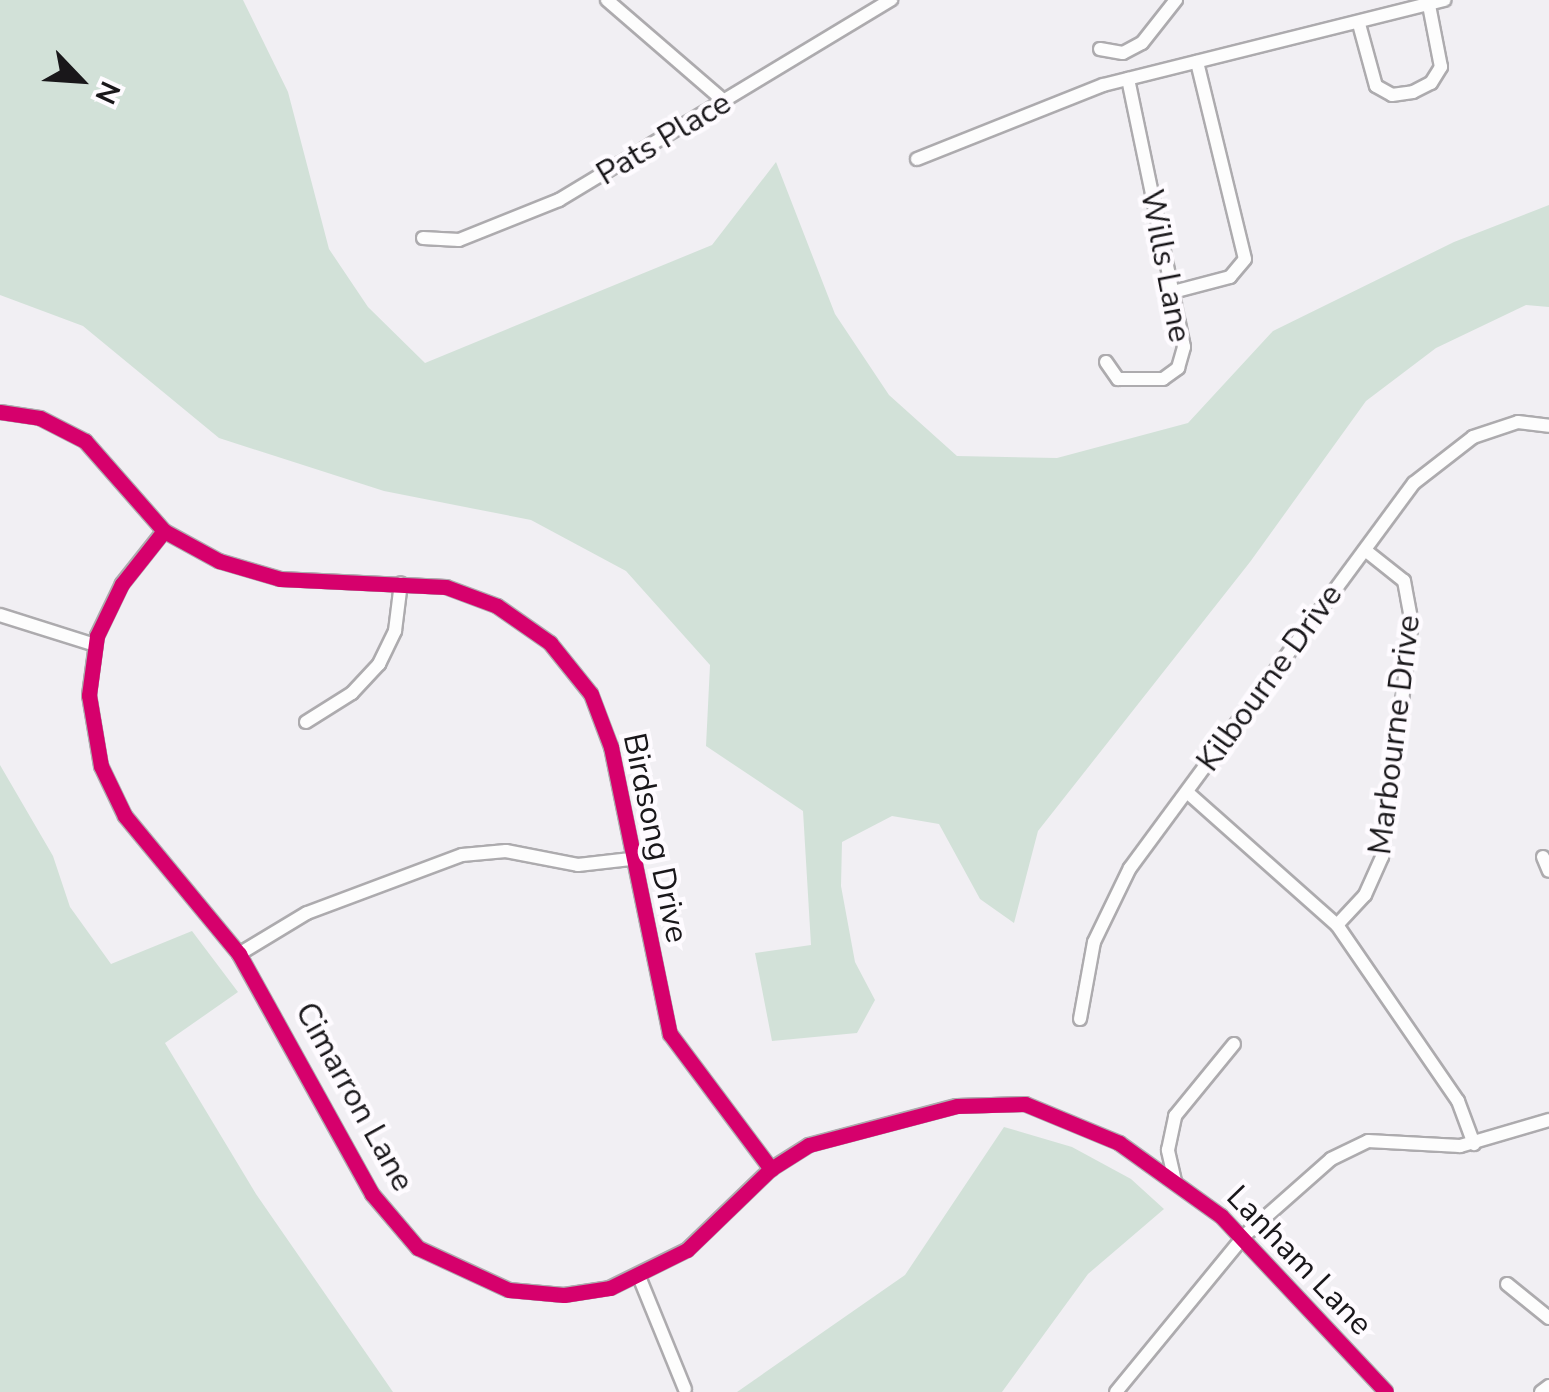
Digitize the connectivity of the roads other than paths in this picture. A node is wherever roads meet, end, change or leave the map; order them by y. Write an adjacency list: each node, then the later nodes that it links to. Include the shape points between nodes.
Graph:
1 (606, 0): 10 (street)
2 (891, 0): 10 (street, Pats Place)
3 (1176, 0): 7 (street, via 1142,44 1123,53)
4 (1445, 0): 5 (street)
5 (1429, 4): 6 (street); 6 (street, via 1441,68 1413,92 1392,96 1376,86)
6 (1359, 24): 8 (street)
7 (1100, 49)
8 (1198, 62): 9 (street); 13 (street, via 1245,259 1240,272)
9 (1128, 79): 11 (street, via 1023,112); 13 (street, Wills Lane)
10 (725, 102): 12 (street, Pats Place, via 546,206 459,240)
11 (917, 159)
12 (423, 238)
13 (1173, 292): 14 (street, Wills Lane, via 1184,347 1175,372 1126,380 1112,375)
14 (1106, 362)
15 (0, 412): 17 (street, Birdsong Drive, via 40,418 85,441)
16 (1549, 426): 18 (street, Kilbourne Drive, via 1518,422 1454,448 1414,483)
17 (164, 531): 19 (street, Birdsong Drive, via 258,575); 21 (street, Cimarron Lane, via 122,584)
18 (1365, 550): 23 (street, Kilbourne Drive); 25 (street, Marbourne Drive, via 1404,581 1412,624 1382,856 1366,895)
19 (401, 583): 22 (street, via 395,631 378,664 352,694); 24 (street, Birdsong Drive, via 476,596 531,627 560,653 604,725)
20 (0, 615): 21 (street)
21 (95, 645): 26 (street, Cimarron Lane, via 89,714 119,806)
22 (306, 722)
23 (1187, 792): 25 (street); 27 (street, Kilbourne Drive, via 1140,852 1104,918 1088,961)
24 (632, 859): 26 (street, via 578,865 506,851 462,855 307,913); 32 (street, Birdsong Drive, via 670,1034)
25 (1337, 925): 31 (street, via 1458,1101)
26 (239, 954): 35 (street, Cimarron Lane, via 372,1194 418,1248 482,1282 528,1293 590,1292)
27 (1080, 1019)
28 (1234, 1044): 33 (street, via 1175,1116)
29 (1549, 1120): 31 (street)
30 (1082, 1123): 32 (street, Cimarron Lane, via 1025,1104 958,1106 837,1134); 33 (street, Lanham Lane)
31 (1474, 1144): 34 (street, via 1356,1145 1313,1172)
32 (770, 1170): 35 (street, Cimarron Lane, via 699,1240)
33 (1171, 1178): 34 (street, Lanham Lane)
34 (1244, 1236): 40 (street); 41 (street, Lanham Lane)
35 (640, 1278): 39 (street)
36 (1506, 1284): 37 (street)
37 (1549, 1318)
38 (1549, 1386): 42 (street)
39 (685, 1389)
40 (1116, 1392)
41 (1386, 1392)
42 (1542, 1392)

